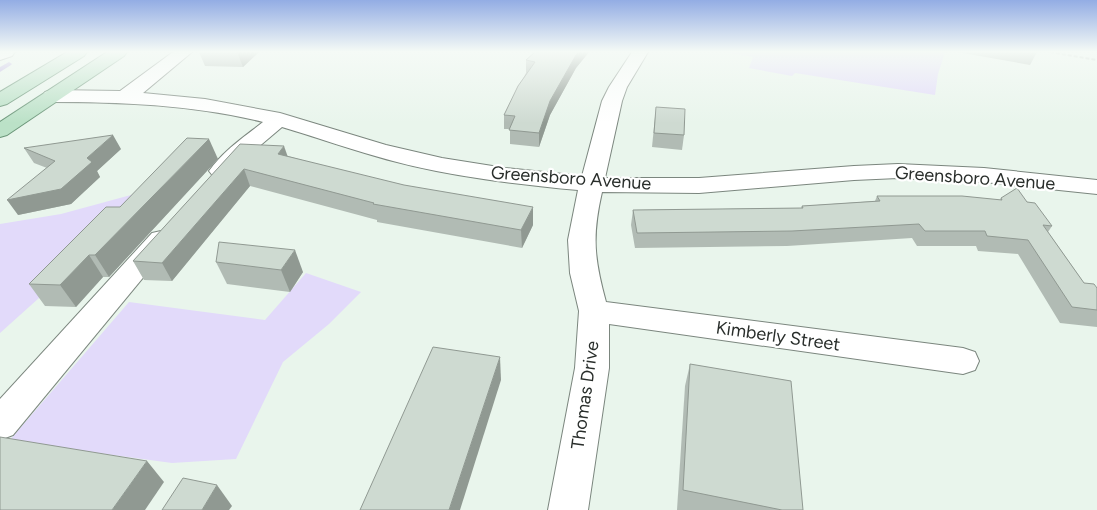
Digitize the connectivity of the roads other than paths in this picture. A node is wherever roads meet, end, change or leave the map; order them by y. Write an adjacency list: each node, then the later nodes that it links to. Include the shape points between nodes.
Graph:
1 (39, 76): 8 (main road)
2 (61, 76): 6 (main road, via 56,81)
3 (82, 76): 6 (main road)
4 (152, 76): 7 (street)
5 (625, 76): 11 (street, Thomas Drive, via 612,101)
6 (52, 96): 7 (street, Greensboro Avenue); 10 (main road)
7 (124, 98): 9 (street, Greensboro Avenue, via 191,103)
8 (0, 100)
9 (280, 119): 11 (street, Greensboro Avenue, via 400,156 497,174); 13 (street, via 241,150)
10 (0, 131)
11 (592, 184): 12 (street, Greensboro Avenue, via 742,184 868,172 915,172 960,173); 15 (street, Thomas Drive, via 581,240 584,274)
12 (1097, 187)
13 (202, 193)
14 (175, 222): 17 (street)
15 (594, 311): 16 (street, Kimberly Street); 18 (street, Thomas Drive, via 592,368)
16 (963, 361)
17 (0, 424)
18 (568, 510)

